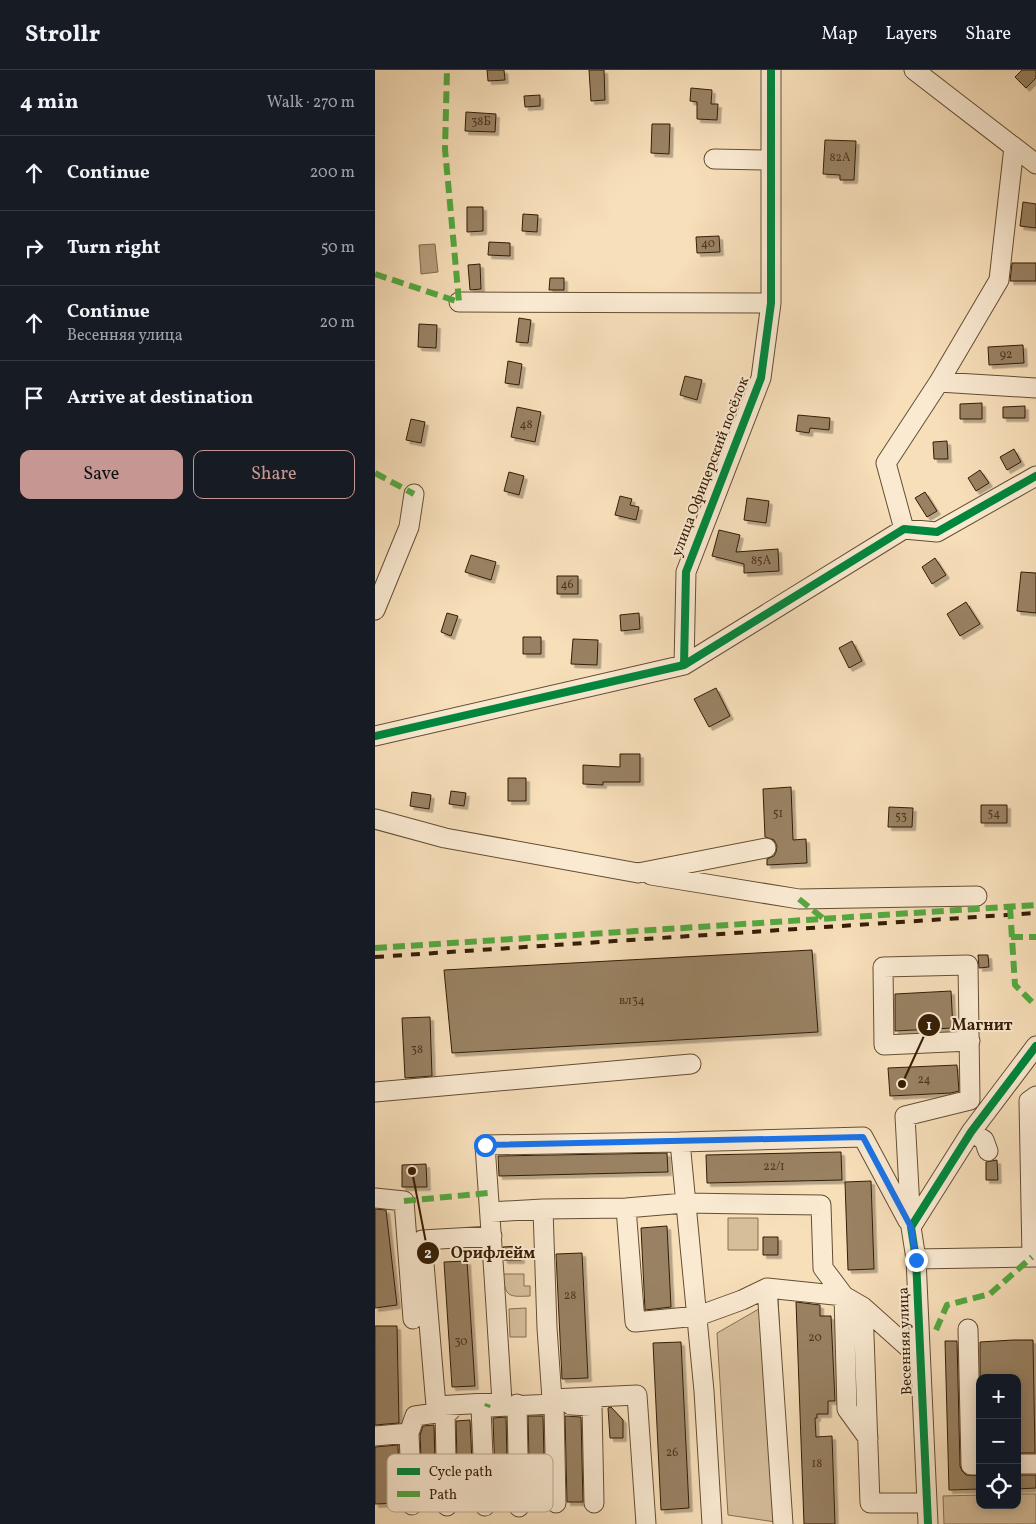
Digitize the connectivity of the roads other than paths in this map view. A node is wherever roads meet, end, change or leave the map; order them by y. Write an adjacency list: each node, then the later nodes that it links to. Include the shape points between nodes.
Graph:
1 (771, 70): 5 (street, улица Офицерский посёлок)
2 (914, 70): 3 (street)
3 (1014, 147): 6 (street); 9 (street, via 999,280)
4 (714, 159): 5 (street)
5 (770, 160): 8 (street, улица Офицерский посёлок)
6 (1036, 164)
7 (459, 302): 8 (street)
8 (771, 303): 15 (street, улица Офицерский посёлок, via 761,378 686,572)
9 (939, 382): 10 (street); 13 (street, via 886,463)
10 (1036, 388)
11 (1036, 476): 13 (street, via 937,532)
12 (414, 494): 14 (street, via 409,527)
13 (904, 529): 15 (street)
14 (375, 610)
15 (684, 665): 16 (street)
16 (375, 736)
17 (375, 818): 19 (street, via 445,838)
18 (766, 848): 19 (street)
19 (637, 873): 20 (street, via 799,899)
20 (977, 896)
21 (970, 1041): 21 (street, via 967,965 883,966 884,1045); 34 (street, via 970,1100 905,1116)
22 (1036, 1046): 26 (street)
23 (691, 1064): 24 (street)
24 (375, 1092)
25 (1036, 1096): 36 (street, via 1029,1102)
26 (971, 1132): 28 (street, via 984,1140); 34 (street)
27 (680, 1142): 30 (street); 33 (street, via 485,1145); 34 (street, via 863,1137)
28 (987, 1150)
29 (375, 1198): 42 (street, via 404,1201)
30 (685, 1203): 31 (street); 39 (street, via 821,1205 823,1268); 41 (street)
31 (626, 1208): 32 (street); 41 (street, via 635,1322)
32 (543, 1209): 33 (street); 45 (street)
33 (490, 1212): 35 (street)
34 (911, 1227): 37 (street, Весенняя улица)
35 (492, 1236): 46 (street); 46 (street, via 422,1240 436,1406)
36 (1034, 1257): 37 (street)
37 (916, 1260): 44 (street, Весенняя улица)
38 (767, 1288): 39 (street); 41 (street); 64 (street)
39 (844, 1296): 40 (street); 51 (street, via 847,1408)
40 (863, 1307): 44 (street); 51 (street)
41 (698, 1316): 63 (street)
42 (413, 1319)
43 (968, 1329): 58 (street, via 971,1465)
44 (920, 1358): 59 (street, Весенняя улица)
45 (553, 1401): 46 (street); 60 (street); 61 (street, via 592,1406); 62 (street, via 637,1395)
46 (510, 1403): 47 (street); 55 (street)
47 (481, 1407): 48 (street); 54 (street)
48 (445, 1411): 49 (street, via 415,1416); 53 (street)
49 (409, 1433): 50 (street); 52 (street)
50 (375, 1436)
51 (868, 1438): 59 (street, via 870,1503)
52 (410, 1454)
53 (446, 1454)
54 (483, 1454)
55 (514, 1454)
56 (1021, 1464): 57 (street)
57 (1036, 1464)
58 (976, 1465)
59 (927, 1502): 65 (street, Весенняя улица)
60 (556, 1503)
61 (594, 1503)
62 (646, 1524)
63 (711, 1524)
64 (783, 1524)
65 (928, 1524)

